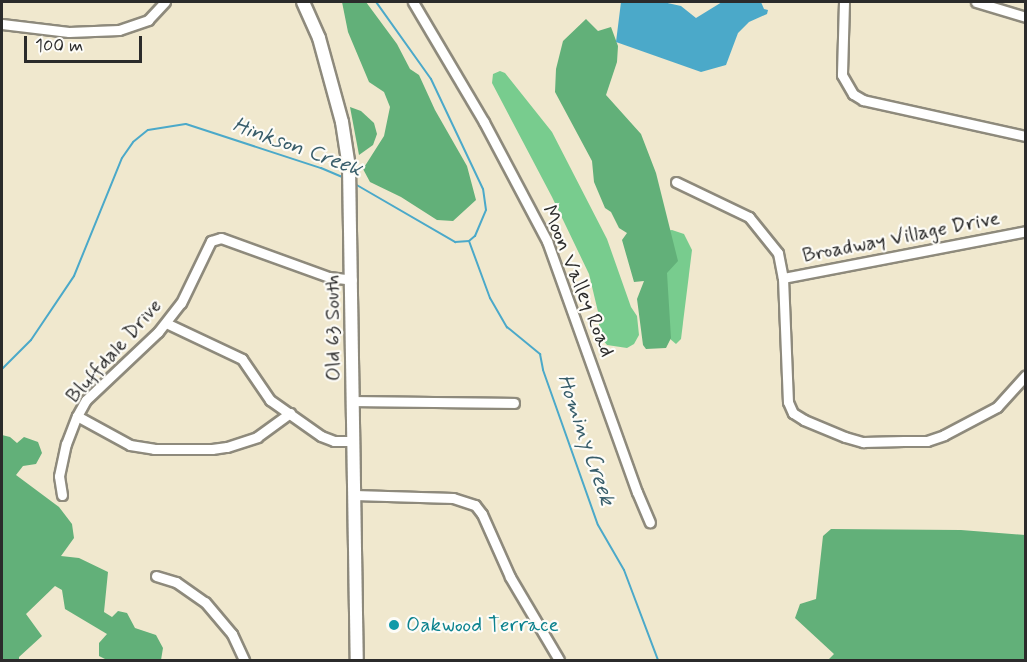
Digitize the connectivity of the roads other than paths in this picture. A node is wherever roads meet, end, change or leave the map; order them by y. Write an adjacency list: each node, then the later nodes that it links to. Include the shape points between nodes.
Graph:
1 (165, 2): 7 (street, via 148,20 119,30 69,32)
2 (303, 2): 12 (main road, Old 63 South, via 319,38 346,144)
3 (412, 2): 22 (street, Moon Valley Road, via 484,122 547,241)
4 (844, 2): 8 (street, via 842,75 853,94 863,100)
5 (976, 2): 6 (street)
6 (1026, 17)
7 (2, 24)
8 (1026, 136)
9 (676, 182): 11 (street, Broadway Village Drive, via 750,217 778,253)
10 (1026, 231): 11 (street, Broadway Village Drive)
11 (783, 278): 14 (street, Broadway Village Drive, via 788,402 804,420 845,437 863,442 915,441 944,435 997,407)
12 (352, 280): 13 (street, Bluffdale Drive, via 338,279 216,238 208,244 185,296); 15 (main road, Old 63 South)
13 (165, 323): 17 (street, via 242,359 270,400); 18 (street, Bluffdale Drive, via 100,386)
14 (1026, 375)
15 (354, 401): 16 (street); 19 (main road, Old 63 South)
16 (514, 403)
17 (290, 413): 18 (street, via 256,437 227,447 154,449 130,445); 19 (street, via 328,439)
18 (77, 416): 20 (street, Bluffdale Drive, via 59,476)
19 (353, 441): 21 (main road, Old 63 South)
20 (62, 495)
21 (354, 495): 25 (main road, Old 63 South); 26 (street, via 453,498 475,505 510,577)
22 (650, 522)
23 (156, 576): 24 (street, via 176,582 205,602 231,634)
24 (244, 660)
25 (357, 660)
26 (559, 660)

